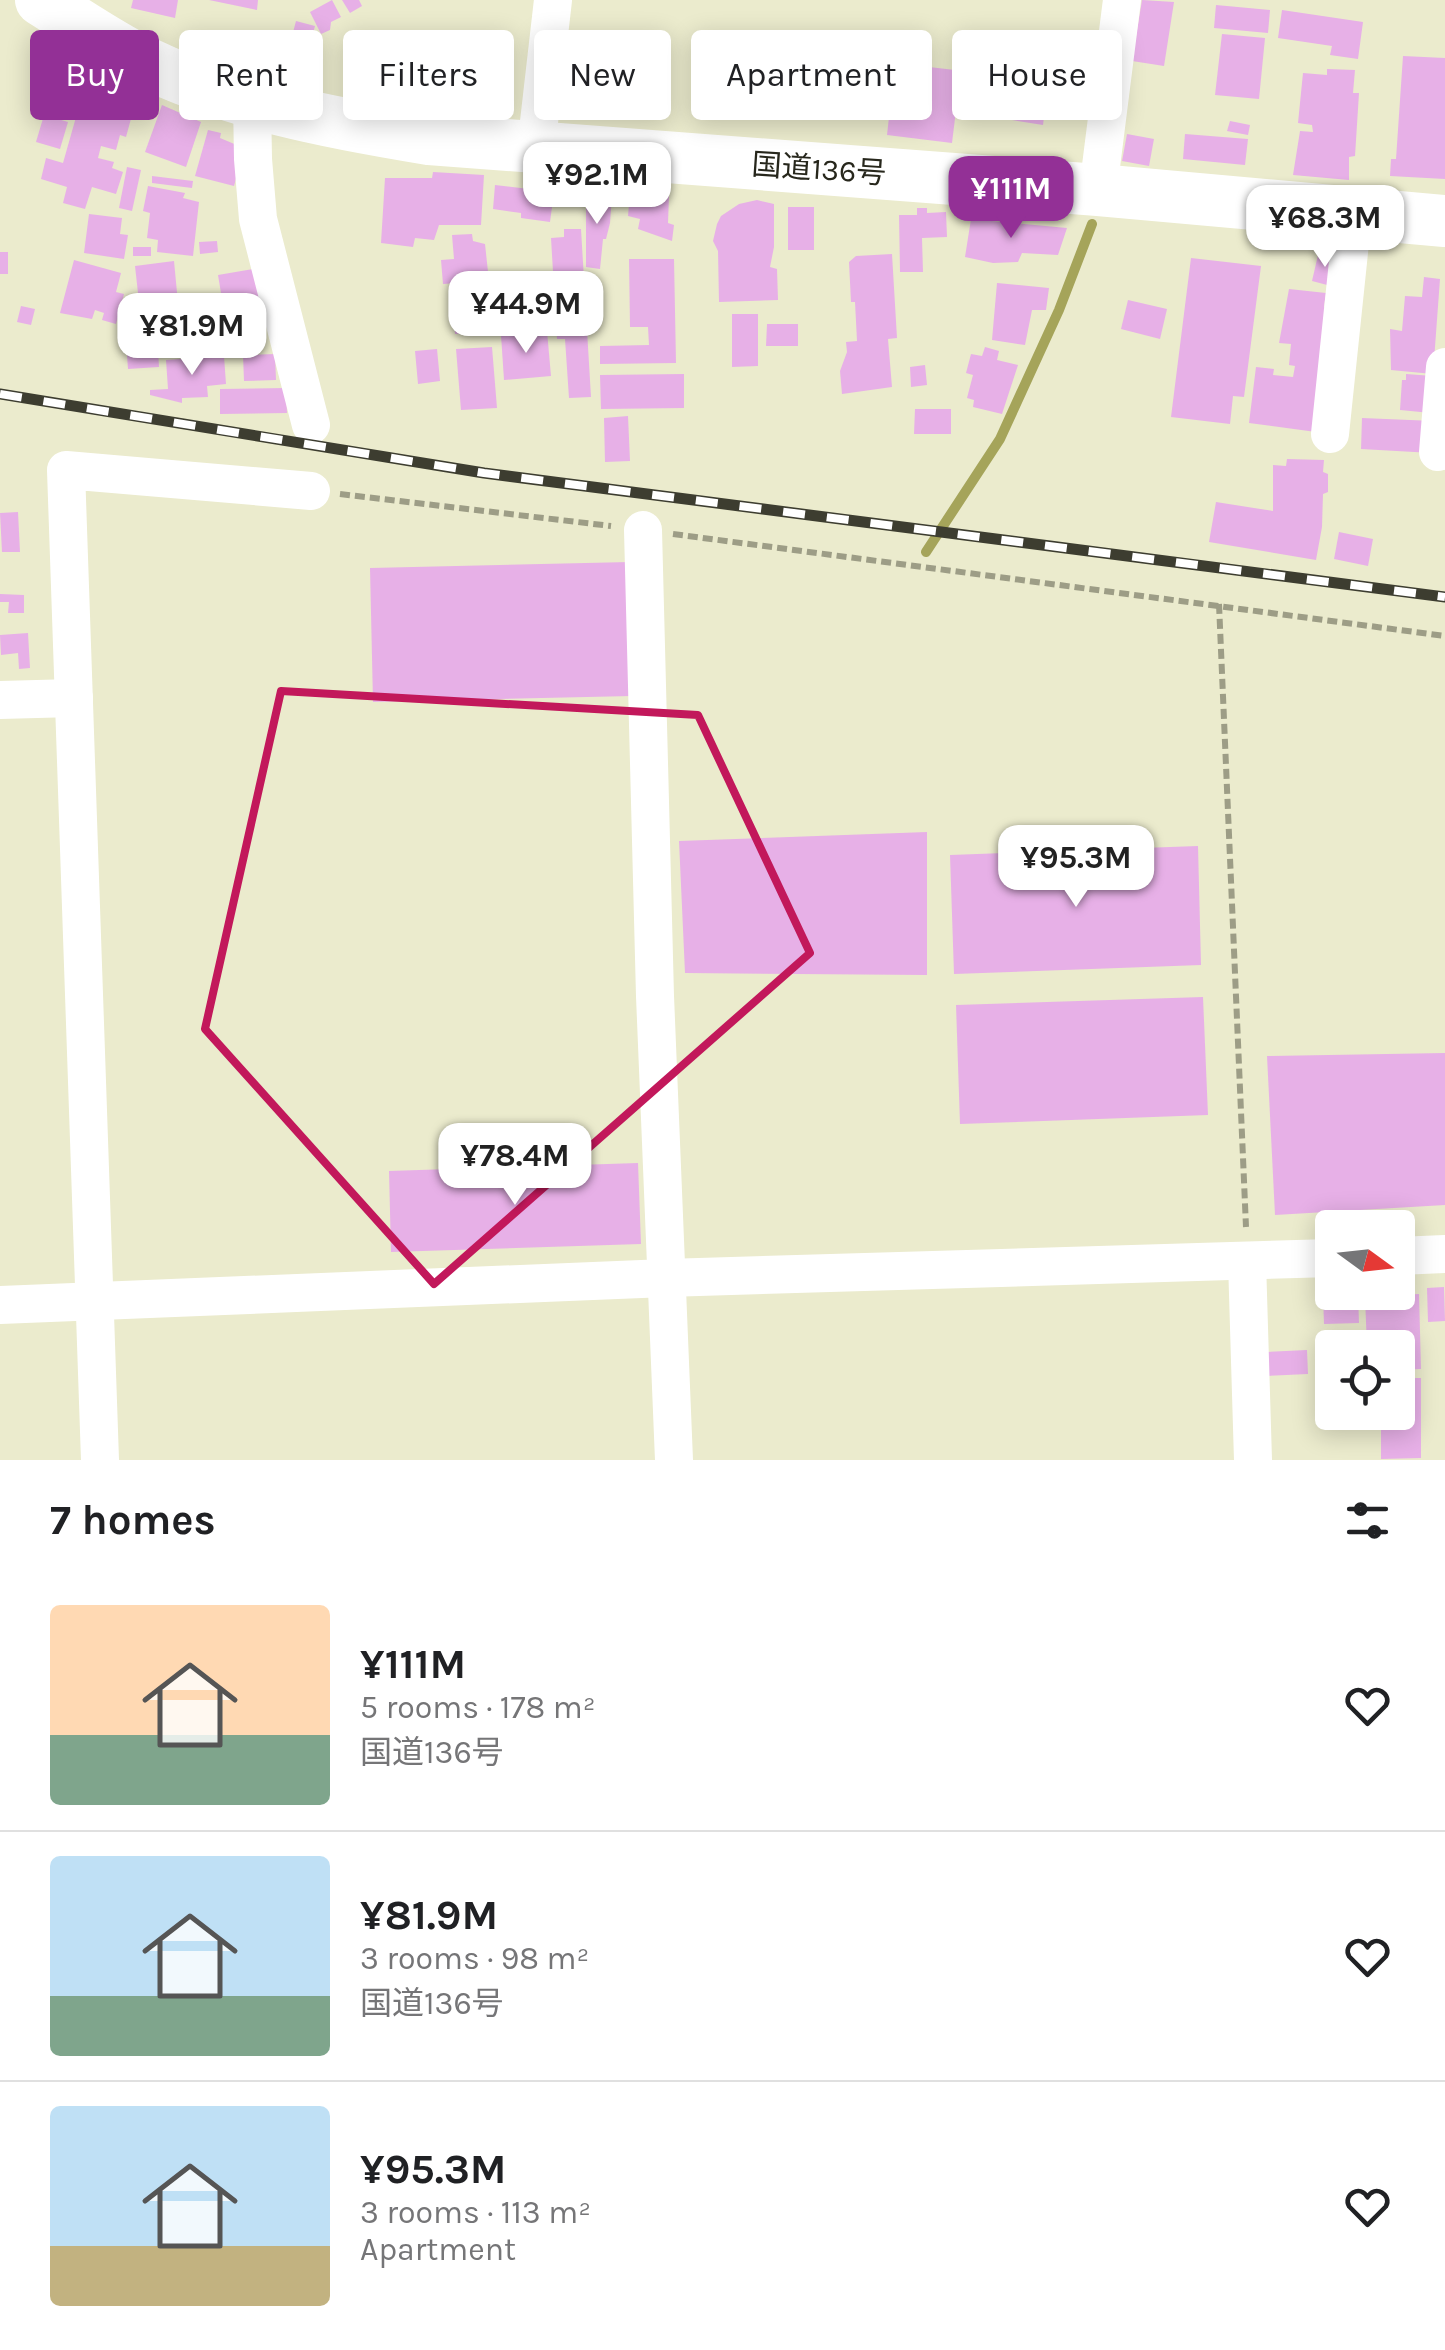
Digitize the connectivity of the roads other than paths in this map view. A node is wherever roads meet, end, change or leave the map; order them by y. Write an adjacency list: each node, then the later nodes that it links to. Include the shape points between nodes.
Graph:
1 (41, 0): 4 (highway, 国道136号, via 140,60)
2 (553, 0): 7 (street)
3 (1122, 0): 8 (street)
4 (179, 74)
5 (252, 120): 12 (street, via 258,219)
6 (321, 120): 7 (highway, 国道136号)
7 (536, 148): 8 (highway, 国道136号)
8 (1098, 190): 9 (highway, 国道136号)
9 (1353, 214): 10 (highway, 国道136号); 13 (street)
10 (1445, 221)
11 (1445, 367): 14 (street)
12 (311, 425)
13 (1330, 434)
14 (1438, 452)
15 (311, 490): 17 (street, via 66,470)
16 (643, 530): 23 (street)
17 (74, 698): 18 (street); 24 (street)
18 (0, 700)
19 (1445, 1254): 20 (street)
20 (1415, 1255)
21 (1315, 1258): 22 (street)
22 (1247, 1260): 23 (street); 28 (street)
23 (666, 1278): 24 (street); 27 (street)
24 (95, 1302): 25 (street); 26 (street)
25 (0, 1305)
26 (100, 1460)
27 (674, 1460)
28 (1254, 1460)

